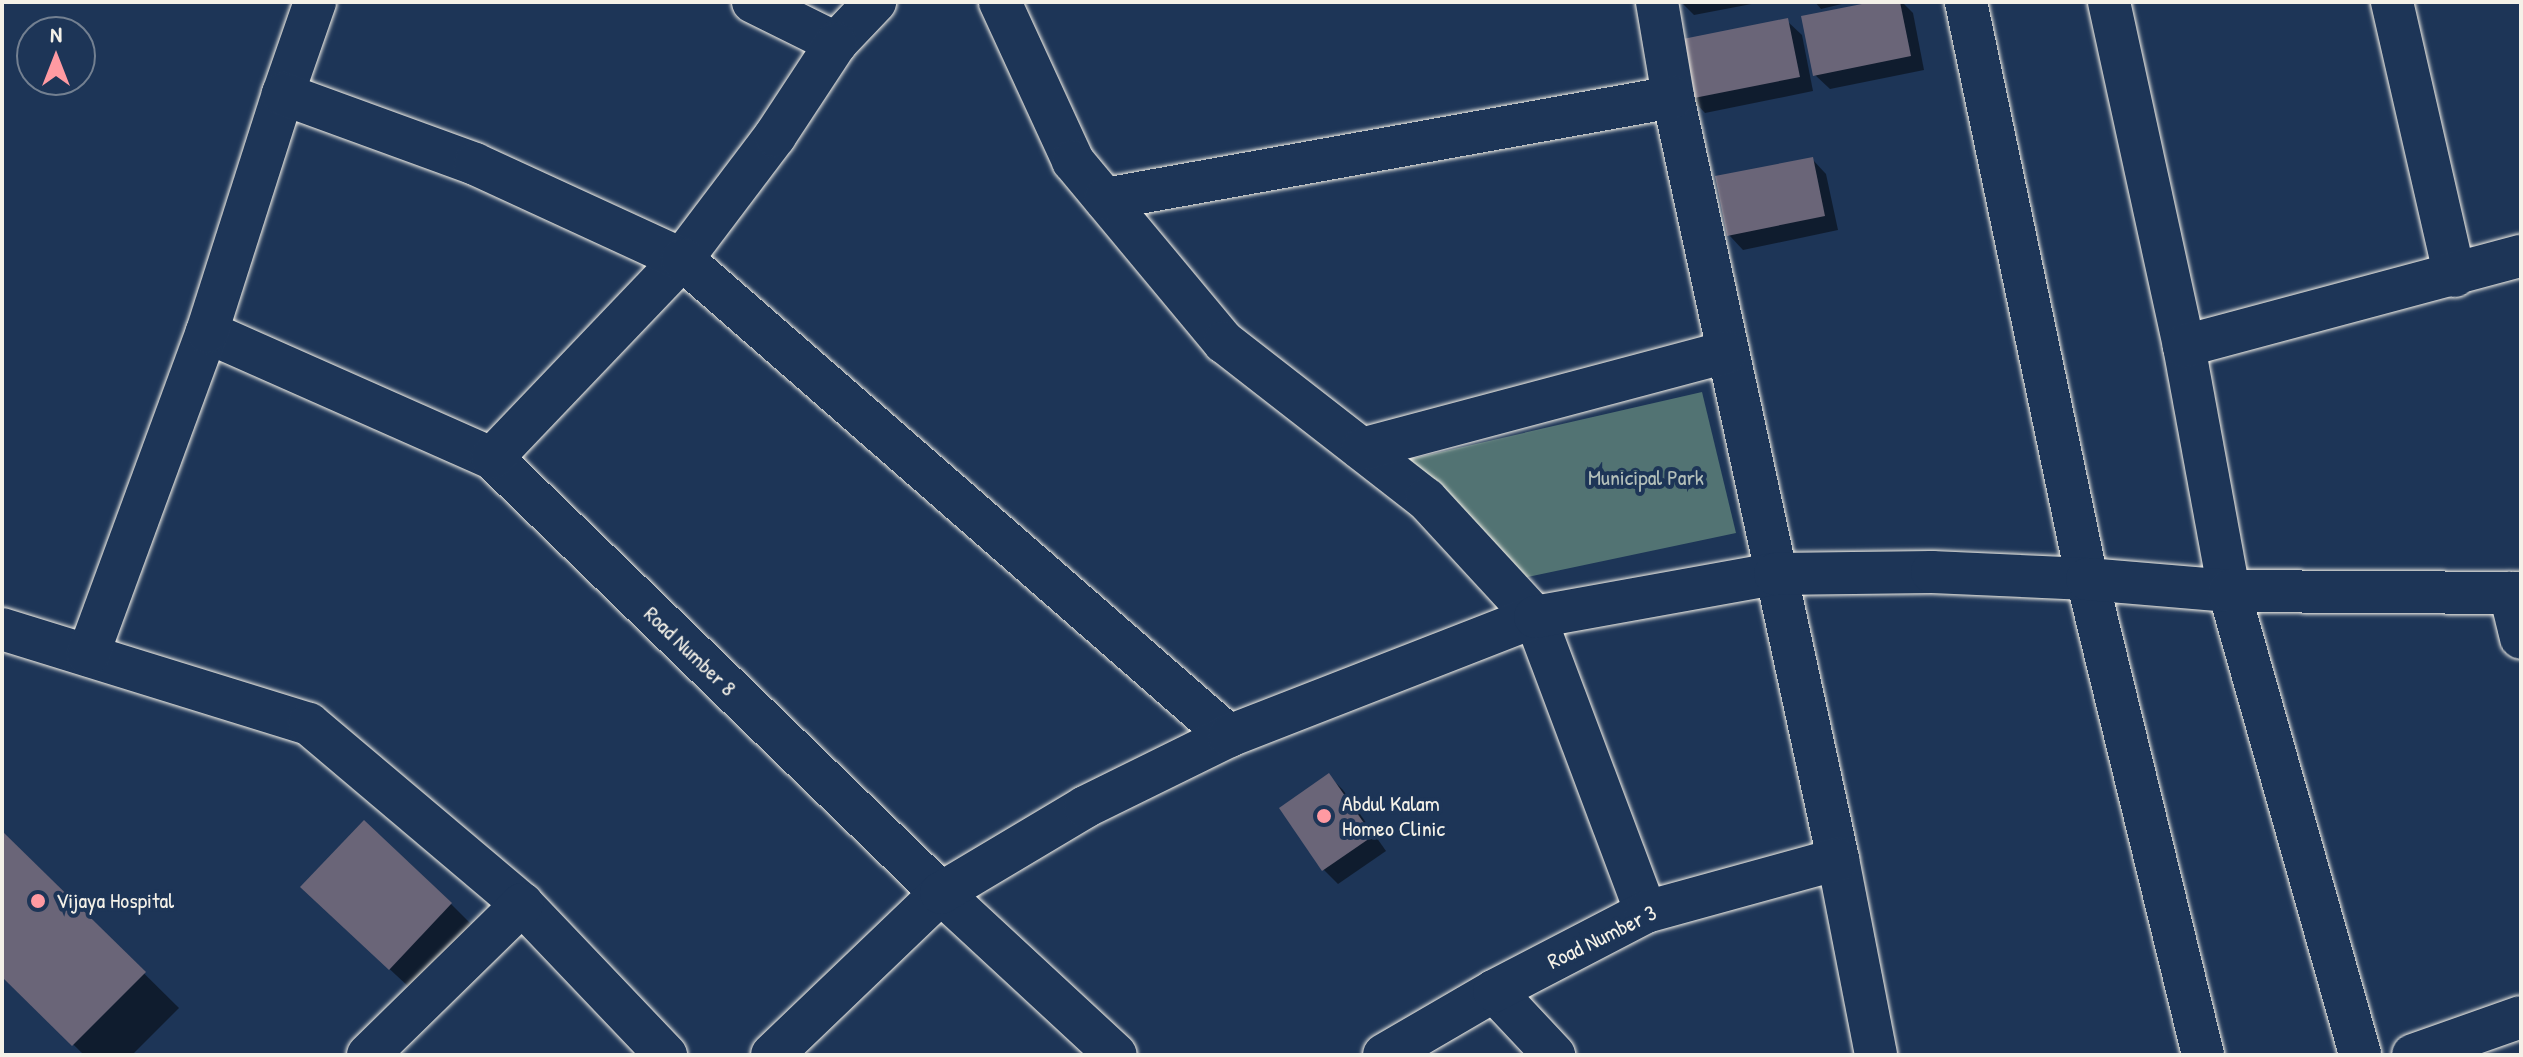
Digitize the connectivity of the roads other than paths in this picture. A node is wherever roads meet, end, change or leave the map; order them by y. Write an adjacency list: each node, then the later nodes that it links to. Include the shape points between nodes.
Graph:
1 (315, 2): 10 (street)
2 (753, 2): 9 (street)
3 (875, 2): 9 (street)
4 (1000, 2): 12 (street, via 1073,161)
5 (1657, 2): 11 (street)
6 (1966, 2): 22 (street)
7 (2109, 2): 17 (street)
8 (2392, 2): 15 (street)
9 (836, 43): 14 (street, via 775,136)
10 (283, 94): 14 (street, via 475,164); 16 (street)
11 (1673, 97): 12 (street); 18 (street)
12 (1105, 199): 19 (street, via 1224,342)
13 (2521, 256): 15 (street)
14 (682, 259): 20 (street); 29 (street)
15 (2455, 276): 17 (street)
16 (207, 332): 20 (street, Road Number 8); 28 (street)
17 (2184, 346): 23 (street)
18 (1726, 352): 19 (street); 21 (street)
19 (1362, 449): 25 (street, via 1426,499)
20 (492, 458): 31 (street, Road Number 8)
21 (1775, 574): 22 (street, via 1932,572); 25 (street); 30 (street)
22 (2087, 579): 23 (street); 43 (street)
23 (2229, 591): 24 (street); 44 (street)
24 (2516, 593): 27 (street)
25 (1535, 617): 29 (street); 33 (street)
26 (2, 629): 28 (street)
27 (2521, 638)
28 (88, 655): 32 (street, via 309,724)
29 (1229, 736): 31 (street, via 1085,807)
30 (1838, 859): 33 (street, Road Number 3); 42 (street)
31 (941, 893): 38 (street); 39 (street, Road Number 8)
32 (522, 904): 36 (street); 37 (street)
33 (1646, 912): 34 (street, Road Number 3)
34 (1494, 991): 40 (street, Road Number 3); 41 (street)
35 (2521, 1017): 45 (street)
36 (368, 1055)
37 (666, 1055)
38 (772, 1055)
39 (1116, 1055)
40 (1384, 1055)
41 (1554, 1055)
42 (1876, 1055)
43 (2203, 1055)
44 (2360, 1055)
45 (2413, 1055)

